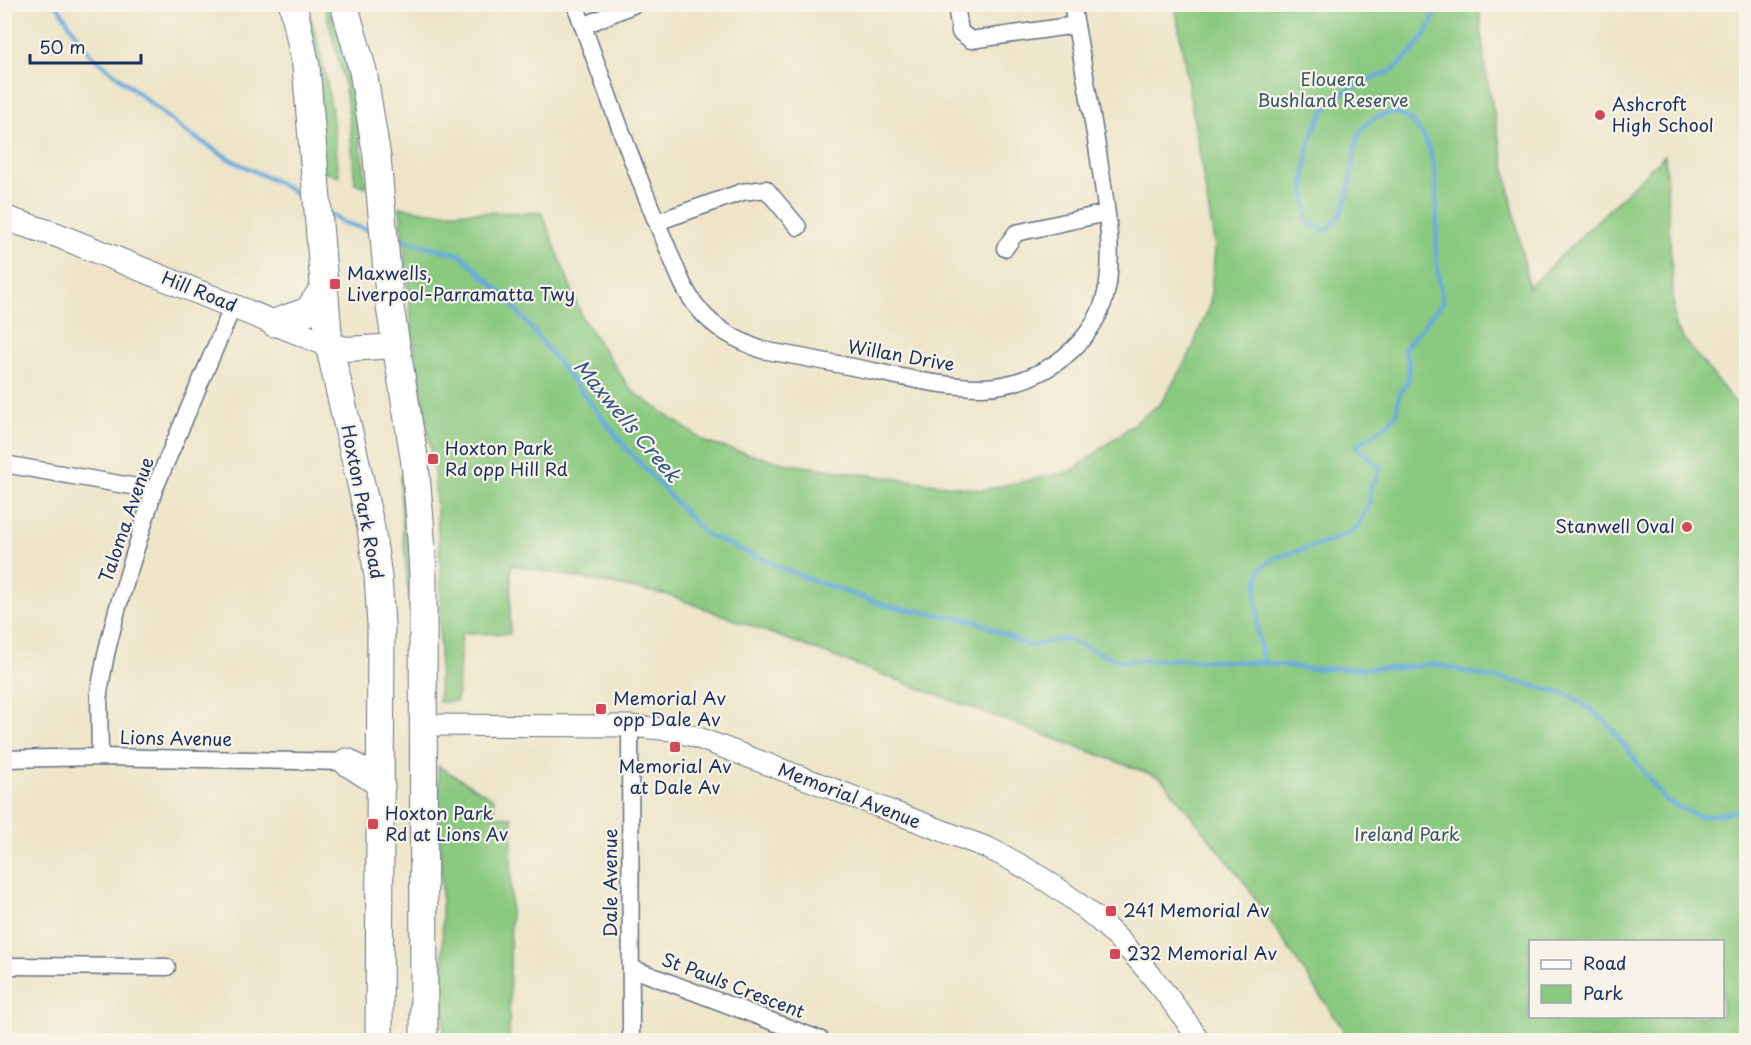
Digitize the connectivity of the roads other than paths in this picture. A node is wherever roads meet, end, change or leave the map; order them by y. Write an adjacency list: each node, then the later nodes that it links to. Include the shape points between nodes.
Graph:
1 (293, 4): 14 (main road, Hoxton Park Road, via 306,66)
2 (344, 4): 18 (main road, via 366,82)
3 (575, 4): 8 (street, Willan Drive)
4 (636, 4): 8 (street)
5 (956, 4): 7 (street, via 960,32 971,40)
6 (1072, 4): 7 (street, Willan Drive)
7 (1076, 25): 9 (street, Willan Drive)
8 (583, 26): 11 (street, Willan Drive)
9 (1106, 213): 11 (street, Willan Drive, via 1110,262 1107,286 1100,308 1076,347 1034,377 983,387 914,380 743,343 711,322 698,308 684,286); 13 (street, via 1016,233)
10 (4, 218): 15 (main road, Hill Road, via 57,234)
11 (657, 222): 12 (street, via 742,192 766,189)
12 (798, 226)
13 (1005, 248)
14 (324, 288): 16 (main road, via 308,311); 17 (main road, Hoxton Park Road)
15 (233, 306): 16 (main road, Hill Road); 20 (street, Taloma Avenue)
16 (274, 323): 17 (main road, Hill Road)
17 (329, 345): 18 (main road, Hill Road, via 347,350); 26 (main road, Hoxton Park Road, via 371,528 378,577)
18 (396, 346): 21 (main road, via 420,520)
19 (4, 464): 20 (street)
20 (154, 490): 23 (street, Taloma Avenue, via 106,654 99,692)
21 (422, 725): 22 (street, Memorial Avenue); 31 (main road)
22 (630, 726): 29 (street, Dale Avenue); 34 (street, Memorial Avenue, via 696,737 1019,863 1049,881 1125,944)
23 (100, 757): 24 (street, Lions Avenue); 25 (street, Lions Avenue)
24 (4, 759)
25 (347, 762): 26 (main road)
26 (381, 787): 30 (main road, Hoxton Park Road)
27 (4, 966): 28 (street)
28 (166, 967)
29 (631, 968): 32 (street, Dale Avenue); 33 (street, St Pauls Crescent)
30 (379, 1041)
31 (424, 1041)
32 (631, 1041)
33 (821, 1041)
34 (1198, 1041)

